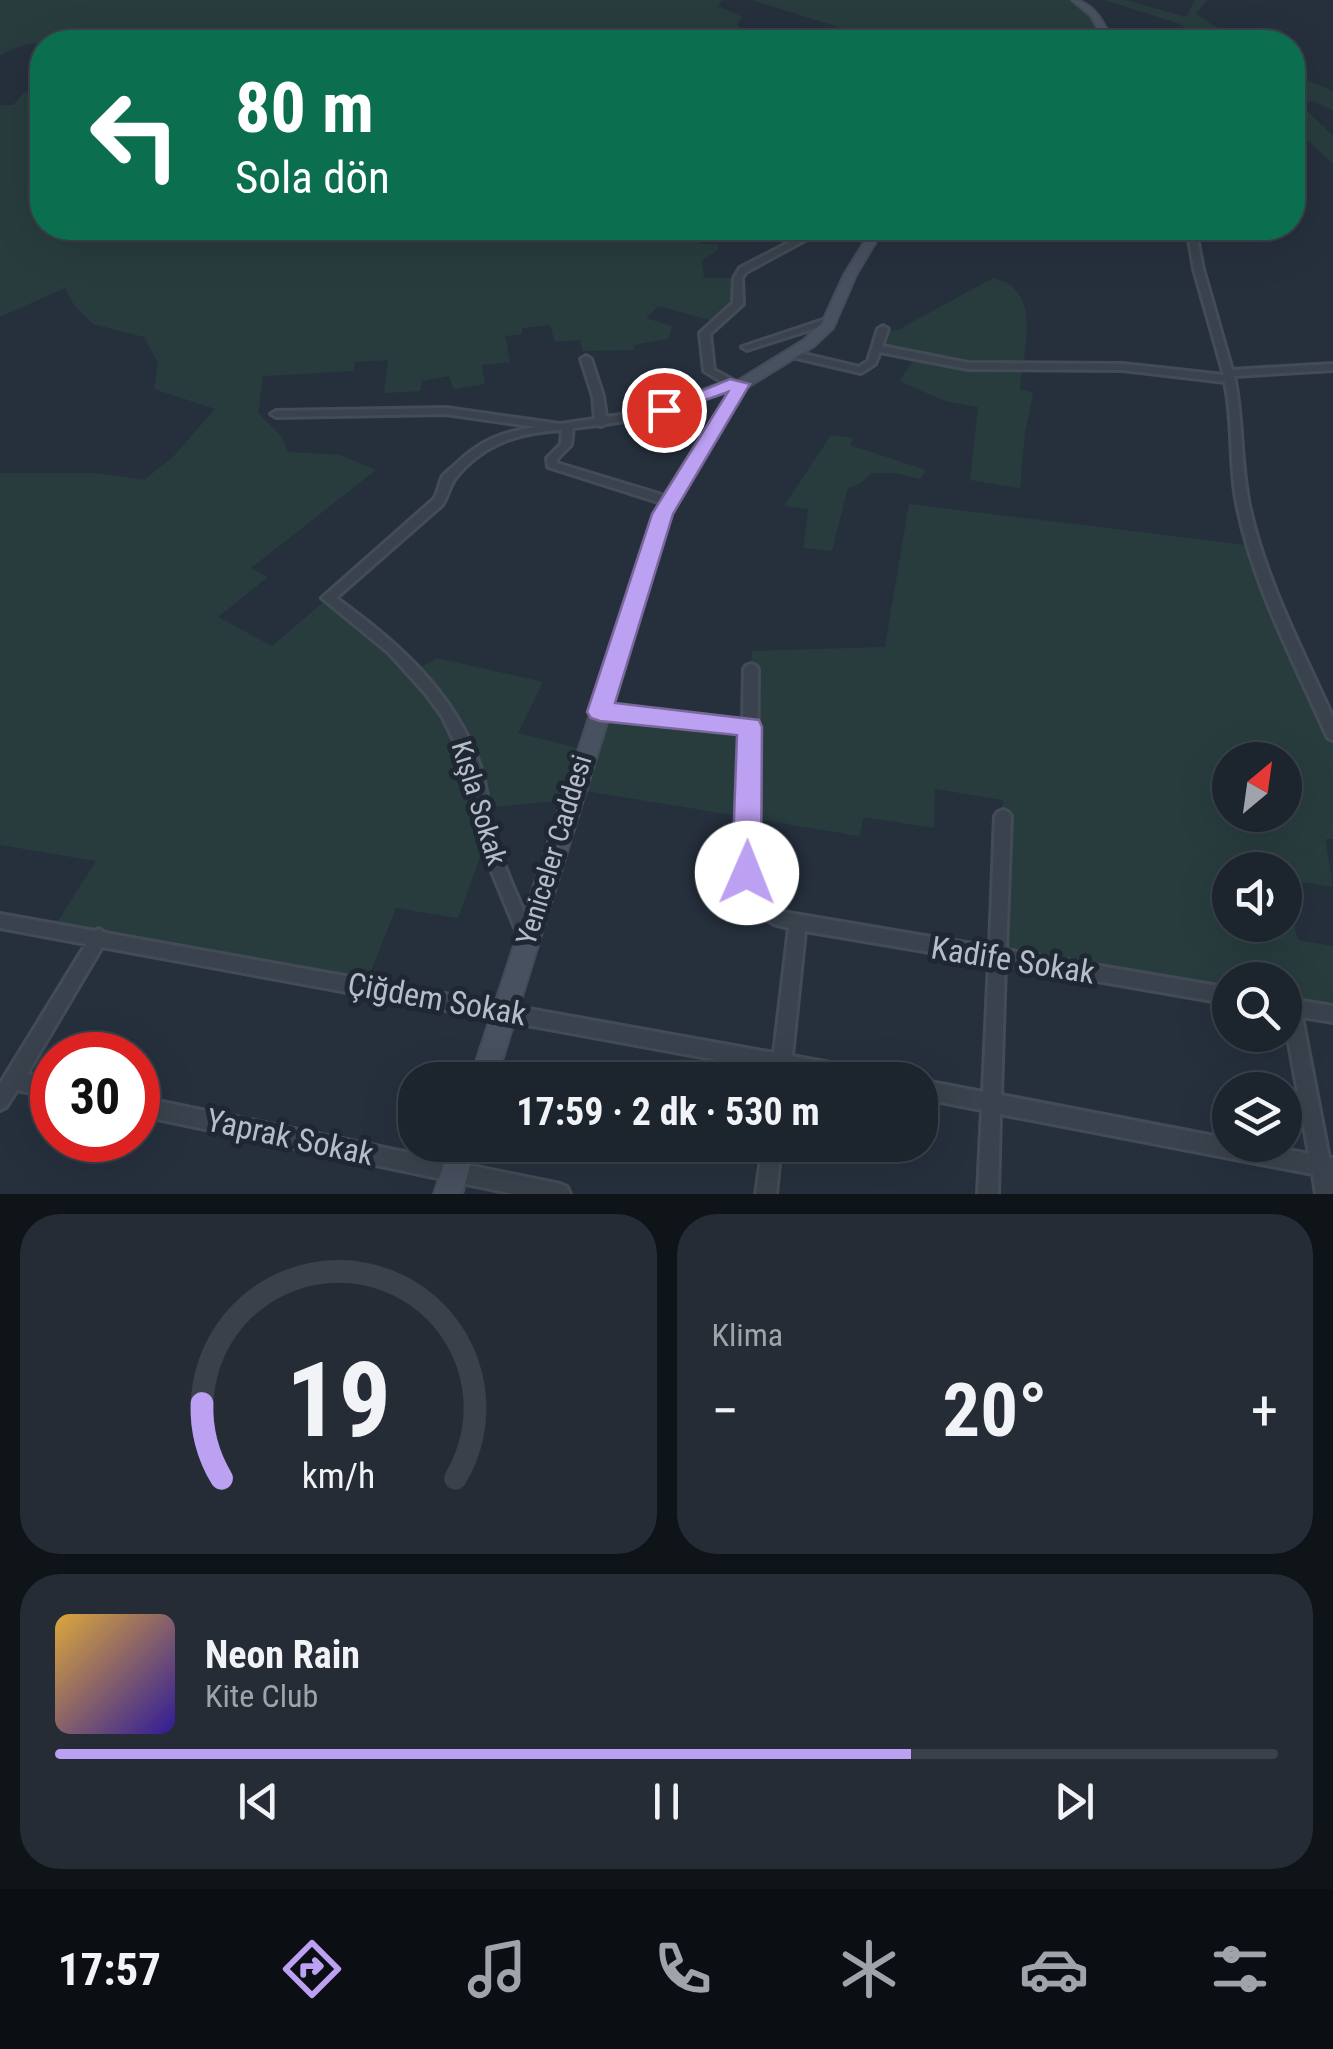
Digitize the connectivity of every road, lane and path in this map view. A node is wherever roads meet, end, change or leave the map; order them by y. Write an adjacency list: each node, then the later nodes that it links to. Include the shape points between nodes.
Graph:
1 (1076, 0): 2 (street)
2 (1102, 30)
3 (795, 240): 14 (street, via 743,270 738,304 705,334 709,371)
4 (871, 240): 6 (street, Yeniceler Caddesi)
5 (1194, 240): 13 (street)
6 (832, 320): 8 (street); 10 (street, Yeniceler Caddesi)
7 (883, 329): 9 (street)
8 (747, 348)
9 (877, 348): 10 (street, via 861,370); 13 (street, via 968,366 1100,366)
10 (791, 354): 14 (street, Yeniceler Caddesi)
11 (586, 359): 16 (street)
12 (1333, 366): 13 (street)
13 (1228, 376): 22 (street, via 1249,530)
14 (737, 384): 16 (street); 18 (street, Yeniceler Caddesi)
15 (276, 414): 17 (street, via 446,411)
16 (601, 423): 17 (street)
17 (568, 428): 18 (street, via 552,465); 27 (street, Kışla Sokak, via 515,433 484,447 447,479 438,502 328,598 394,649 454,725 472,764 487,837)
18 (668, 501): 20 (street, Yeniceler Caddesi)
19 (751, 669): 21 (street)
20 (600, 712): 21 (street); 27 (street, Yeniceler Caddesi)
21 (750, 727): 25 (street, via 748,883 758,904)
22 (1333, 734)
23 (1003, 816): 28 (street)
24 (0, 920): 26 (street, Çiğdem Sokak)
25 (797, 925): 28 (street, Kadife Sokak); 36 (street)
26 (100, 937): 31 (street, Çiğdem Sokak); 37 (street)
27 (527, 937): 31 (street, Yeniceler Caddesi)
28 (998, 958): 29 (street, Kadife Sokak); 41 (street)
29 (1212, 993)
30 (1302, 1008): 32 (street)
31 (504, 1011): 34 (street, Yeniceler Caddesi); 35 (street, Çiğdem Sokak)
32 (1333, 1014)
33 (1299, 1052): 44 (street)
34 (488, 1062)
35 (739, 1062)
36 (782, 1062)
37 (13, 1080): 38 (street); 40 (street)
38 (30, 1083)
39 (938, 1092): 41 (street)
40 (0, 1101)
41 (992, 1103): 44 (street); 48 (street)
42 (160, 1110): 45 (street, Yaprak Sokak)
43 (770, 1162): 47 (street)
44 (1327, 1167): 49 (street)
45 (455, 1170): 46 (street, Yaprak Sokak)
46 (560, 1194)
47 (766, 1194)
48 (988, 1194)
49 (1326, 1194)

